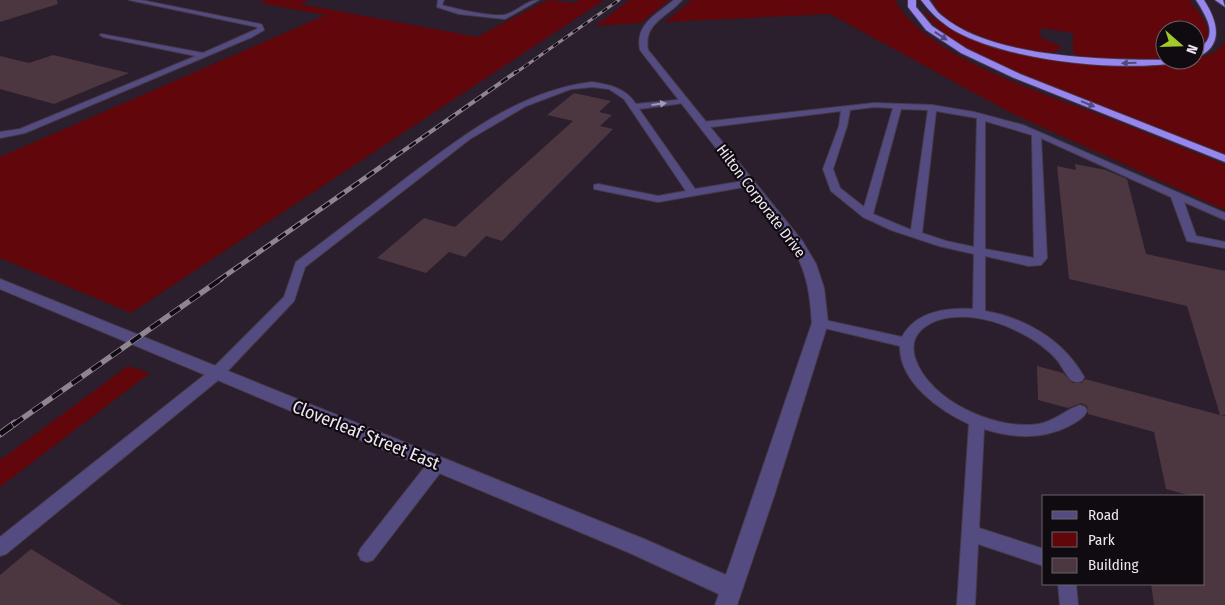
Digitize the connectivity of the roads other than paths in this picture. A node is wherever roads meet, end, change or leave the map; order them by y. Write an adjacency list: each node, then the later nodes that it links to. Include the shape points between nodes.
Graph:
1 (132, 0): 12 (lane, via 260,26 261,30 250,36)
2 (441, 0): 3 (lane, via 439,6 459,12 505,17)
3 (536, 0)
4 (678, 0): 14 (street, Hilton Corporate Drive, via 654,20 642,39 644,50)
5 (912, 0): 23 (highway, one-way to 23, via 912,8 929,28 964,51 1017,76)
6 (925, 0): 13 (highway, one-way to 6, via 1118,63 1014,49 946,24 929,9)
7 (1200, 0): 11 (highway, via 1216,30 1212,47)
8 (1218, 0): 9 (highway)
9 (1225, 5)
10 (103, 35): 12 (lane)
11 (1205, 50)
12 (204, 55): 22 (lane, via 22,131)
13 (1155, 61)
14 (684, 101): 16 (lane, one-way to 14); 20 (street, Hilton Corporate Drive)
15 (898, 106): 17 (lane); 18 (lane); 28 (lane)
16 (634, 107): 26 (lane); 37 (lane, via 620,90 606,84 571,85 490,121 300,265 290,298)
17 (846, 108): 20 (lane); 28 (lane, via 828,169 835,189)
18 (932, 108): 19 (lane); 30 (lane)
19 (981, 116): 21 (lane); 32 (lane)
20 (703, 125): 24 (street, Hilton Corporate Drive)
21 (1036, 133): 27 (lane); 32 (lane, via 1041,258 1038,262 1029,262)
22 (0, 135)
23 (1225, 159)
24 (750, 183): 26 (lane); 35 (street, Hilton Corporate Drive, via 809,264 817,288)
25 (598, 187): 26 (lane, via 658,199)
26 (692, 193)
27 (1176, 195): 29 (lane); 31 (lane, via 1191,239)
28 (867, 214): 30 (lane)
29 (1225, 216)
30 (916, 236): 32 (lane)
31 (1225, 245)
32 (980, 252): 34 (lane)
33 (0, 284): 37 (street, Cloverleaf Street East)
34 (979, 314): 36 (lane, via 939,315 923,321); 38 (lane, via 1025,329 1046,341 1063,356)
35 (820, 323): 36 (lane); 47 (street, Hilton Corporate Drive)
36 (907, 343): 40 (lane, via 912,368 931,393)
37 (217, 373): 41 (street, Cloverleaf Street East); 43 (lane)
38 (1076, 377)
39 (1080, 411): 40 (lane, via 1053,427 1030,431)
40 (977, 421): 42 (lane)
41 (436, 464): 44 (lane); 47 (street, Cloverleaf Street East, via 637,546)
42 (970, 533): 45 (lane); 48 (lane)
43 (0, 548)
44 (367, 554)
45 (1042, 557)
46 (1067, 585): 49 (lane)
47 (728, 597)
48 (966, 605)
49 (1069, 605)

